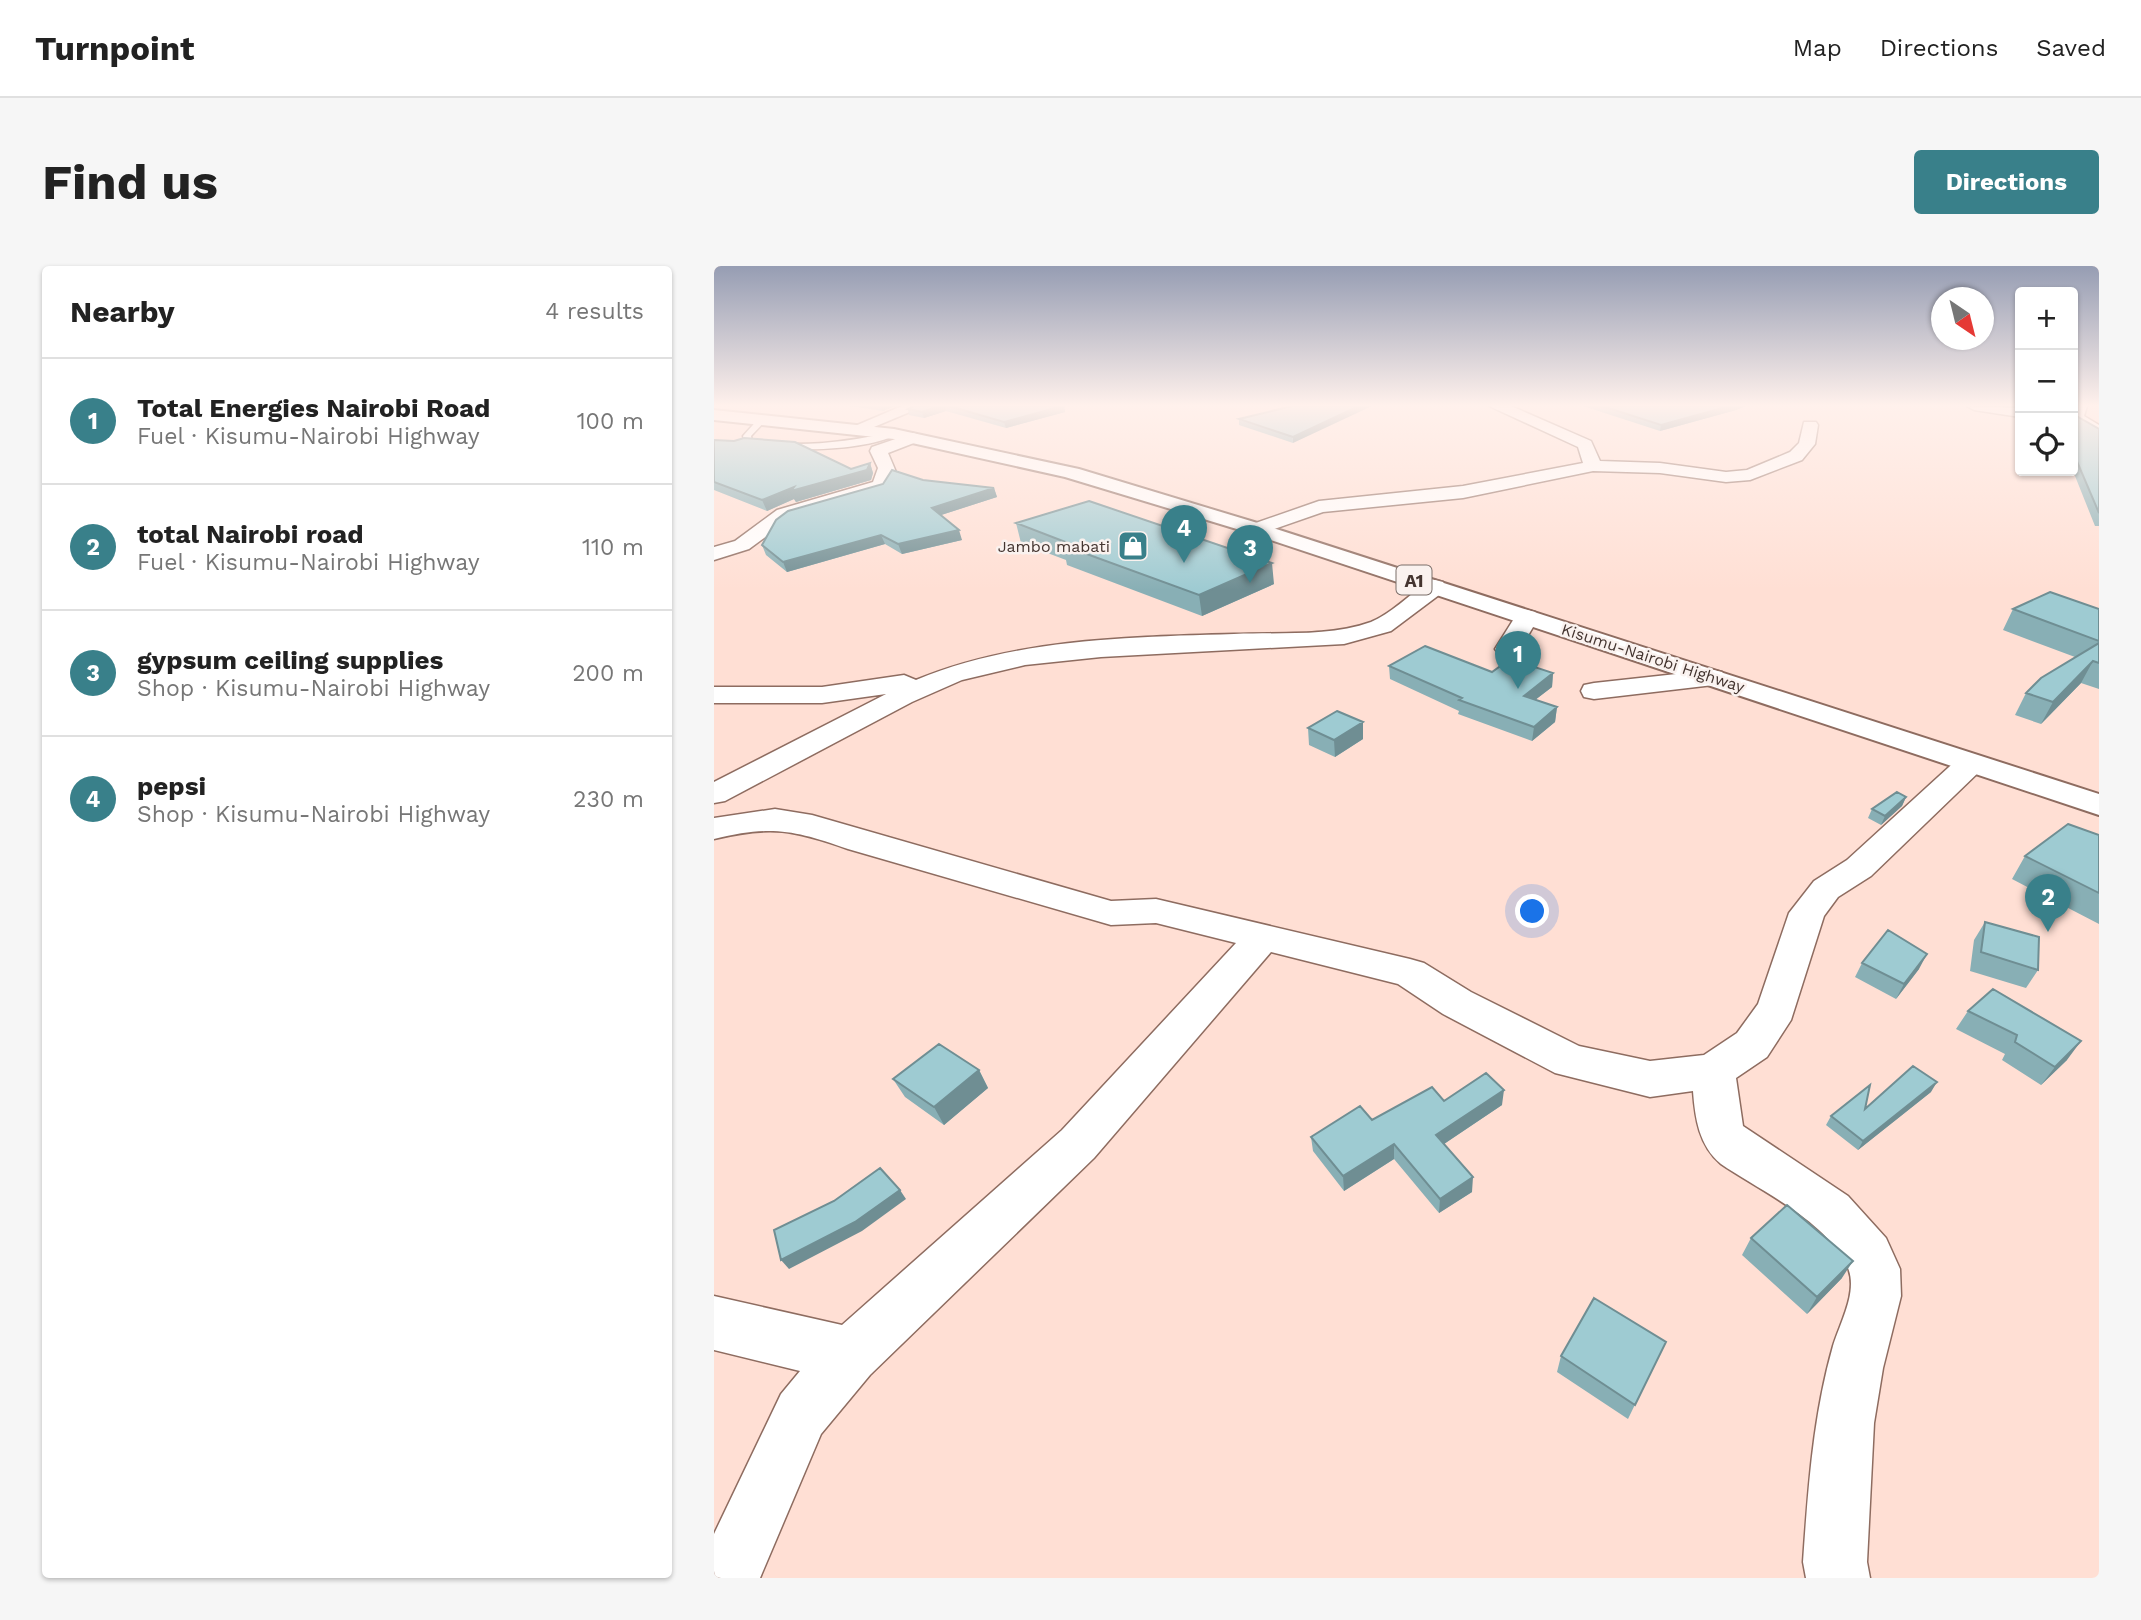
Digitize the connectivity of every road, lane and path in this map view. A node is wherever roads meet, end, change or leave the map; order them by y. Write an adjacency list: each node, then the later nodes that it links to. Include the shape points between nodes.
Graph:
1 (887, 467): 7 (street, via 885,481 879,486 784,514 742,545)
2 (1049, 467): 6 (highway, Kisumu-Nairobi Highway / A1)
3 (1587, 467): 6 (street, via 1463,492 1320,507)
4 (1634, 467): 5 (street, via 1726,478)
5 (1769, 467)
6 (1257, 528): 8 (highway, Kisumu-Nairobi Highway / A1)
7 (714, 554)
8 (1435, 587): 9 (highway, Kisumu-Nairobi Highway / A1); 11 (street, via 1382,626 1344,637 1101,649 1026,657)
9 (1528, 617): 10 (street); 12 (highway, Kisumu-Nairobi Highway / A1)
10 (1508, 649)
11 (953, 674): 14 (street, via 822,695); 16 (street)
12 (1713, 678): 13 (street); 15 (highway, Kisumu-Nairobi Highway / A1)
13 (1594, 691)
14 (714, 695)
15 (1971, 763): 17 (highway, Kisumu-Nairobi Highway / A1); 20 (street, via 1859,868 1826,889 1807,913 1777,1009 1752,1045)
16 (714, 794)
17 (2099, 804)
18 (714, 829): 19 (street, via 775,818 812,825 1111,913 1157,911)
19 (1265, 936): 20 (street, via 1410,973 1457,1003 1570,1061 1650,1079); 22 (street, via 1078,1144)
20 (1713, 1071): 24 (street, via 1718,1116 1732,1147 1801,1189 1863,1242 1875,1271 1875,1299 1856,1361 1840,1443)
21 (714, 1323): 22 (street)
22 (850, 1354): 23 (street, via 801,1414)
23 (728, 1578)
24 (1838, 1578)

